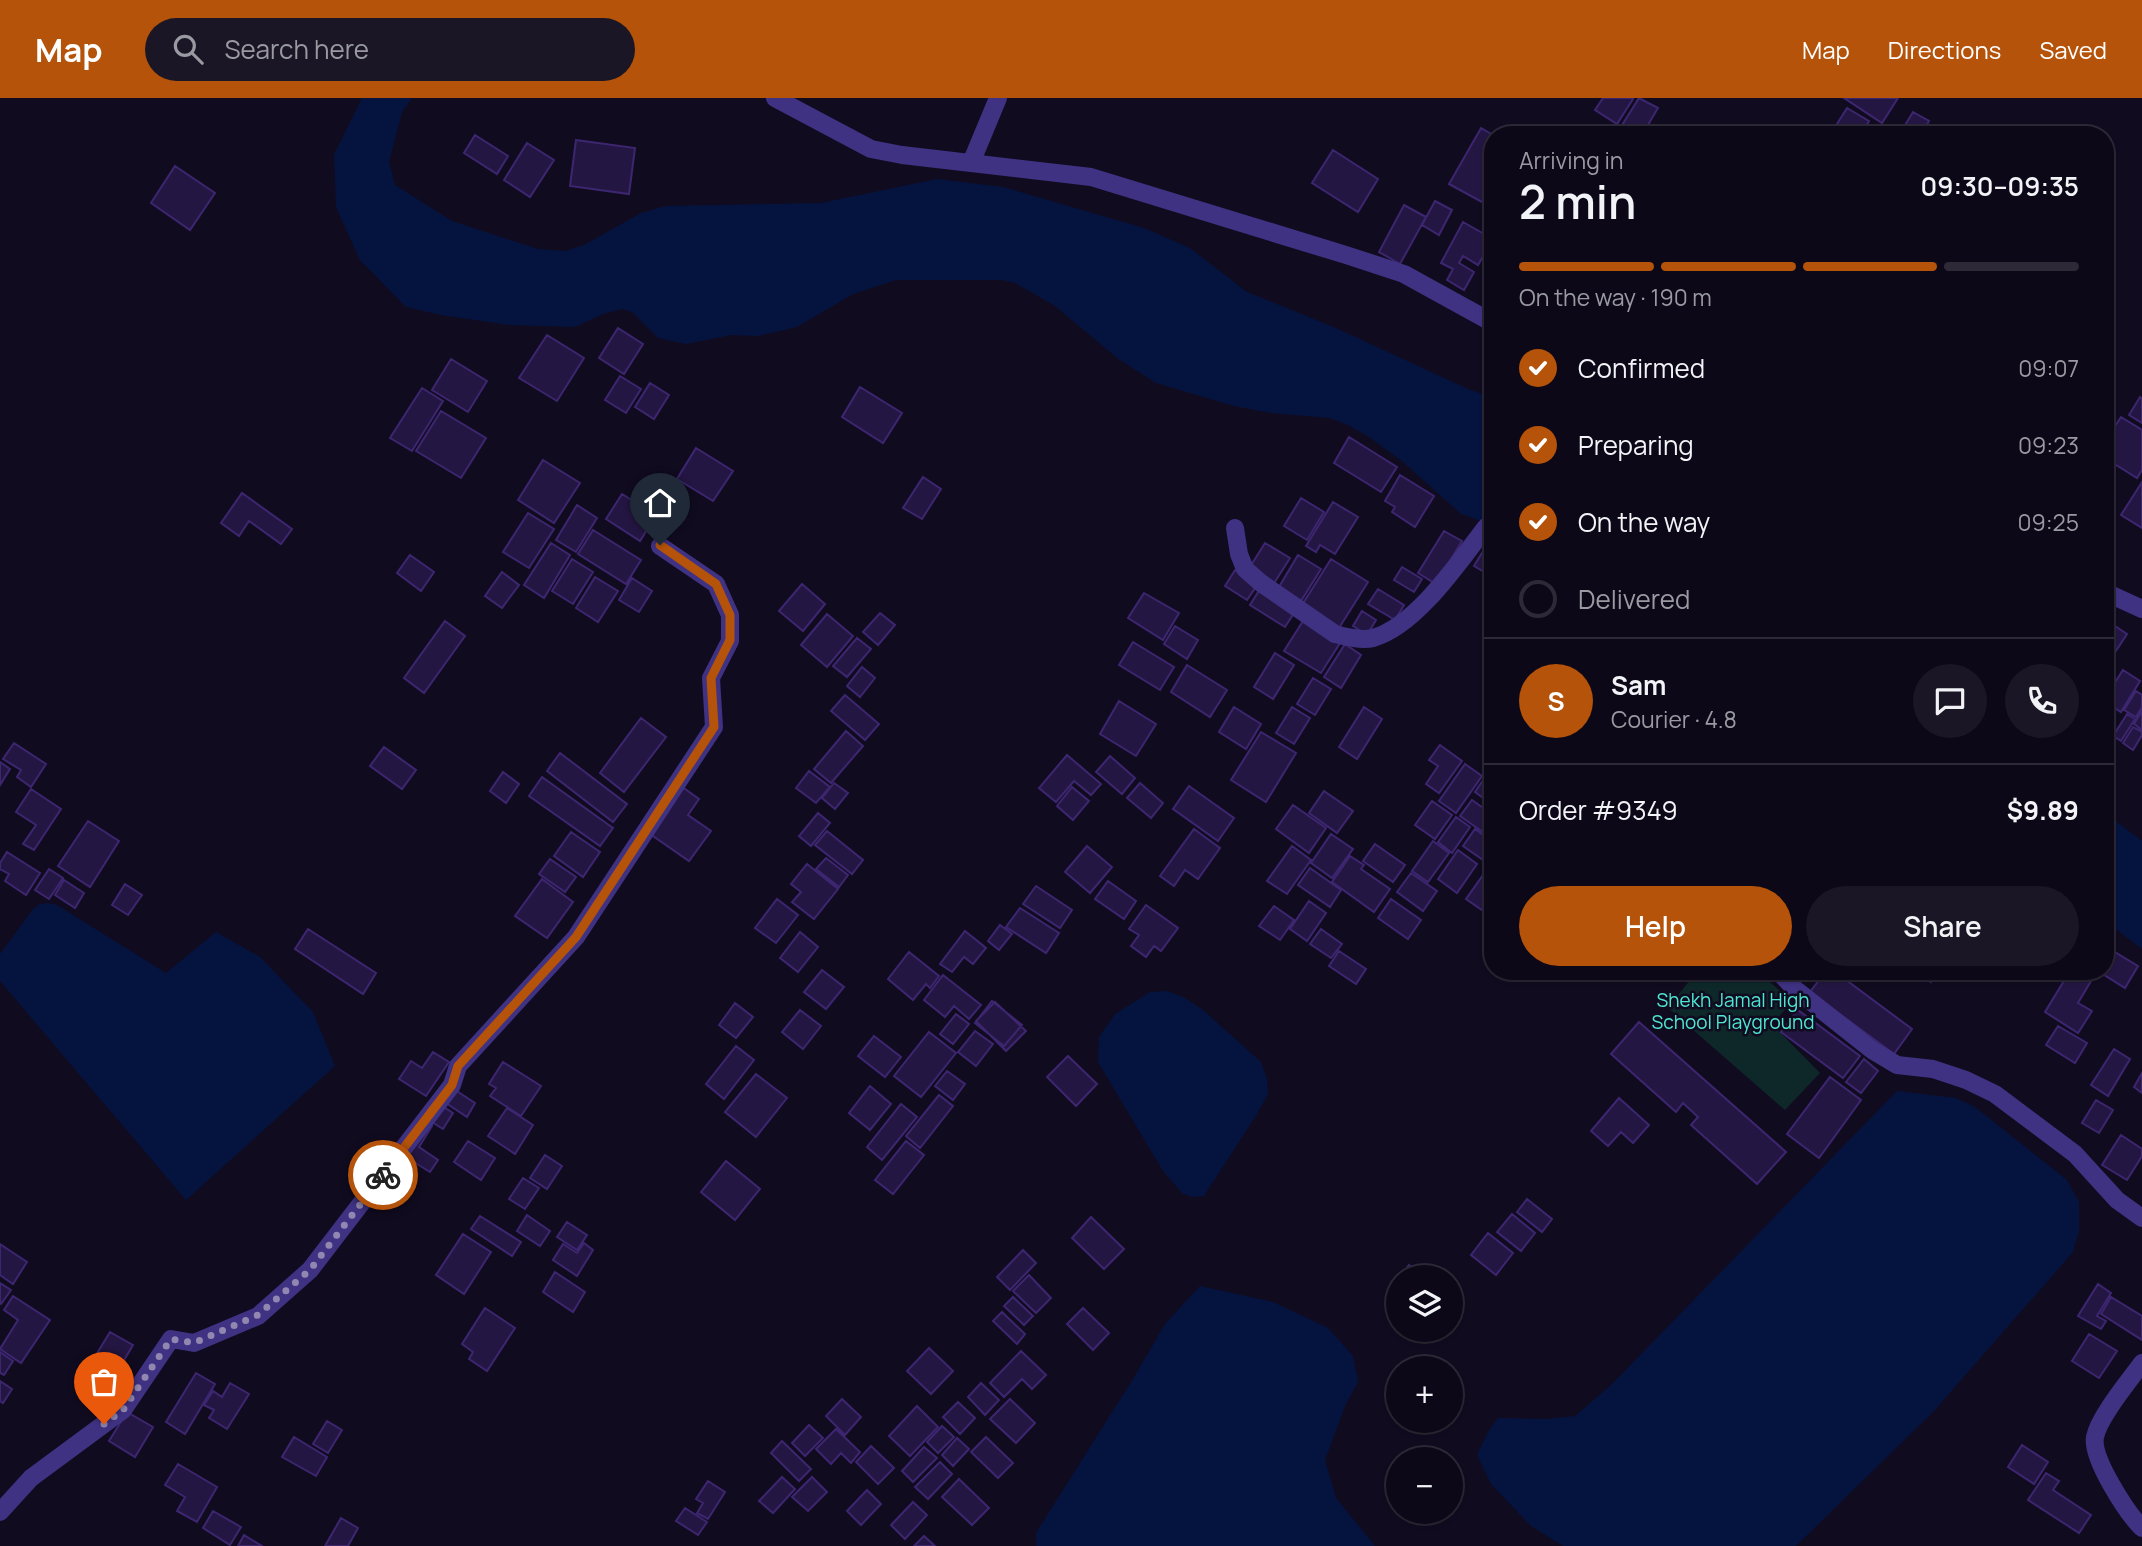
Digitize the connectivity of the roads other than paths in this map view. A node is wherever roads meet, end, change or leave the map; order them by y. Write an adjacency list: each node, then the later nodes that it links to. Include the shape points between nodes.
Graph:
1 (775, 98): 3 (street, via 871,149)
2 (998, 98): 3 (street)
3 (971, 163): 4 (street, via 1091,177 1346,254 1404,274)
4 (1484, 318)
5 (1235, 528): 6 (street, via 1245,569 1261,583 1335,634 1371,639 1407,621)
6 (1484, 533)
7 (660, 545): 13 (street, via 716,584 730,615 730,640 711,678 714,727 576,937 458,1066 452,1085 310,1270 258,1315 194,1343 171,1339 123,1410 31,1478)
8 (2114, 596): 9 (street)
9 (2142, 609)
10 (1786, 980): 11 (street, via 1872,1050 1898,1065 1933,1069 1995,1094 2075,1154 2117,1200)
11 (2142, 1218)
12 (2142, 1363): 14 (street, via 2095,1437 2096,1454 2104,1470)
13 (0, 1512)
14 (2142, 1528)

